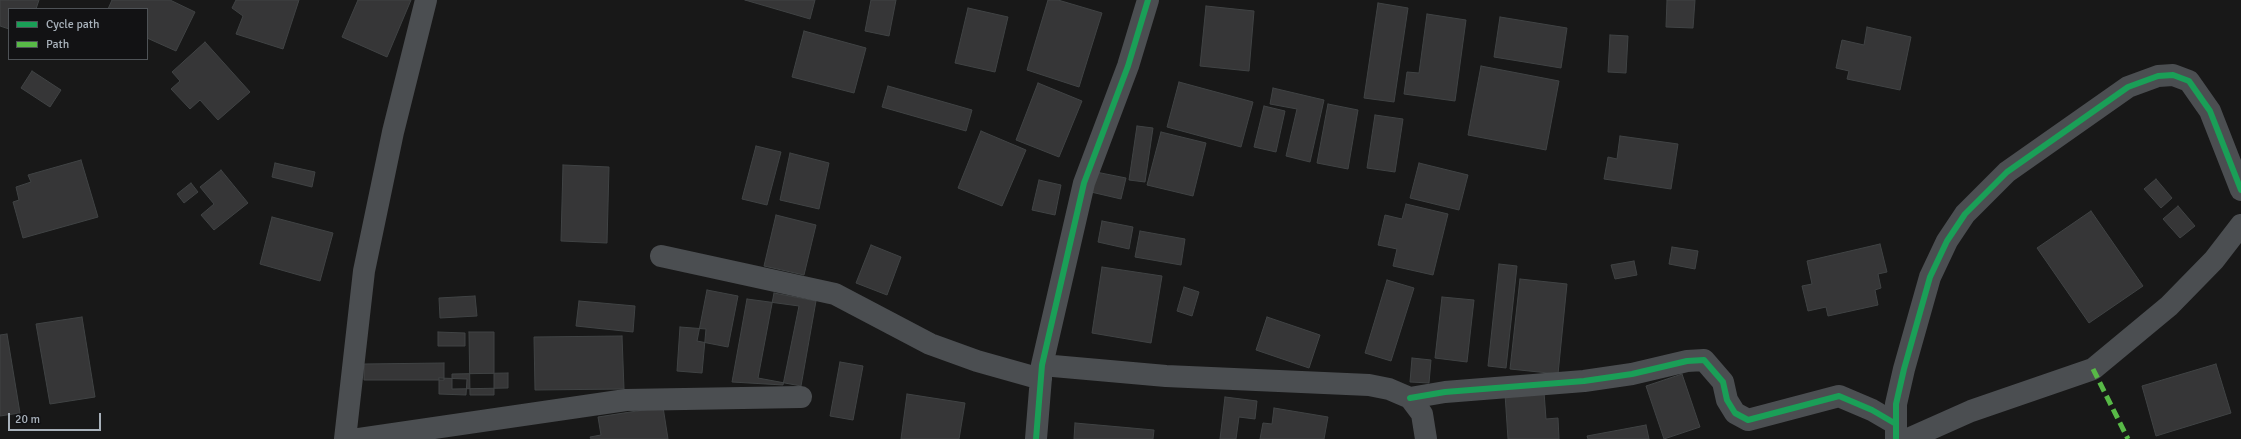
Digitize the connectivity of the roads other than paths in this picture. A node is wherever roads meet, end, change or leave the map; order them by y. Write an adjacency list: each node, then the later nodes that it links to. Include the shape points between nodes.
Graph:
1 (426, 0): 10 (street, via 393,132 364,271)
2 (1148, 0): 6 (street, via 1128,66 1084,183)
3 (2241, 190): 9 (street, via 2210,110 2189,81 2173,76 2158,76 2128,87 2007,172 1965,214 1947,241 1930,277 1896,404)
4 (2241, 225): 9 (street, via 2214,260 2169,306 2093,369)
5 (661, 256): 6 (street, via 835,294 930,344 977,361)
6 (1042, 372): 8 (street, via 1369,385 1389,388); 12 (street)
7 (801, 397): 11 (street, via 626,400)
8 (1410, 398): 9 (street, via 1445,392 1584,381 1704,360 1723,382 1735,413 1748,420 1839,396 1872,410); 13 (street, via 1422,414)
9 (1900, 434)
10 (345, 439)
11 (359, 439)
12 (1036, 439)
13 (1426, 439)

